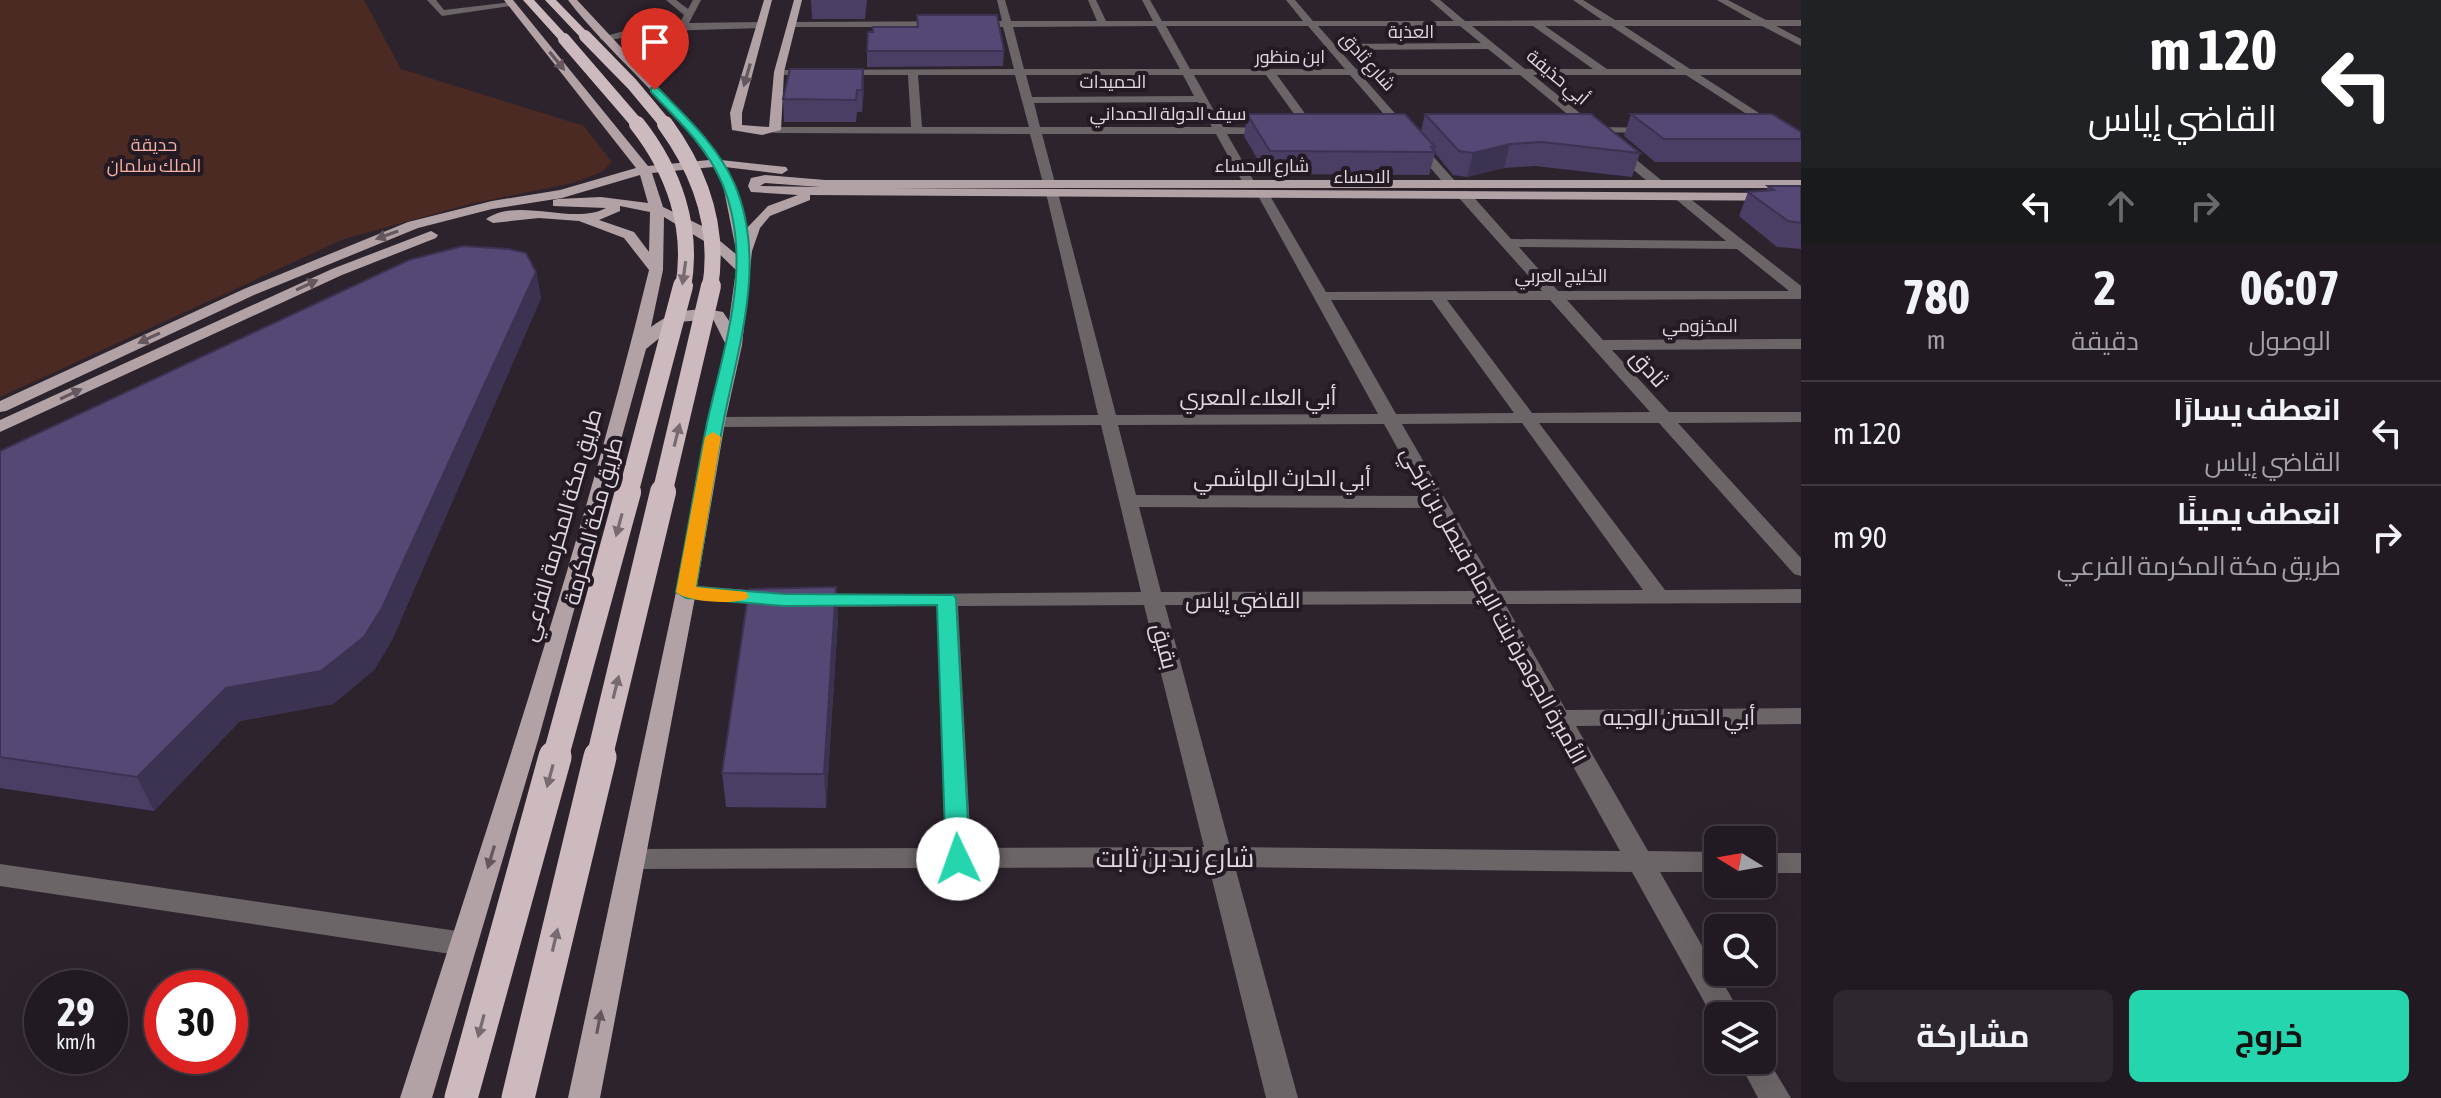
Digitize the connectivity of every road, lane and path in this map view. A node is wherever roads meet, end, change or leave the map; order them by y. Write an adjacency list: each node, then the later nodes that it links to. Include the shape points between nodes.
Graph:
1 (431, 0): 16 (street, via 442,13)
2 (528, 0): 29 (highway, طريق مكة المكرمة)
3 (572, 0): 29 (main road)
4 (670, 0): 17 (street)
5 (697, 0): 17 (street)
6 (768, 0): 24 (main road)
7 (798, 0): 20 (main road)
8 (1001, 0): 25 (street, بقيق)
9 (1092, 0): 26 (street)
10 (1146, 0): 21 (street, الأميرة الجوهرة بنت الإمام فيصل بن تركي)
11 (1290, 0): 27 (street, شارع ثادق)
12 (1434, 0): 28 (street, أبي حذيفة)
13 (1577, 0): 23 (street)
14 (1721, 0): 18 (street)
15 (551, 1): 29 (highway, طريق مكة المكرمة)
16 (510, 3): 64 (main road, طريق مكة المكرمة الفرعي, one-way to 64)
17 (686, 20): 24 (street); 29 (street)
18 (1765, 23): 19 (street); 23 (street); 30 (street)
19 (1801, 23)
20 (792, 24): 25 (street); 36 (main road)
21 (1160, 24): 26 (street); 27 (street); 37 (street, الأميرة الجوهرة بنت الإمام فيصل بن تركي)
22 (1536, 24): 23 (street); 28 (street); 34 (street)
23 (1615, 24): 35 (street)
24 (761, 25): 45 (main road, one-way to 45, via 736,128)
25 (1007, 25): 26 (street); 42 (street, بقيق)
26 (1103, 25)
27 (1311, 25): 28 (street); 32 (street, شارع ثادق)
28 (1465, 25): 31 (street, أبي حذيفة)
29 (587, 35): 62 (main road); 130 (highway, طريق مكة المكرمة, one-way to 130, bridge, via 676,189 687,249 677,315); 131 (highway, طريق مكة المكرمة, one-way to 29, bridge, via 701,333 713,262 702,183 658,114)
30 (1801, 43)
31 (1492, 46): 32 (street, العذبة); 33 (street, أبي حذيفة)
32 (1330, 47): 39 (street, شارع ثادق)
33 (1523, 71): 34 (street, ابن منظور); 39 (street, ابن منظور); 48 (street, أبي حذيفة)
34 (1603, 71): 35 (street, ابن منظور)
35 (1688, 71): 40 (street, ابن منظور); 51 (street)
36 (779, 72): 41 (street, ابن منظور); 45 (main road)
37 (1186, 72): 38 (street, ابن منظور); 42 (street, ابن منظور); 43 (street, الأميرة الجوهرة بنت الإمام فيصل بن تركي)
38 (1269, 72): 39 (street, ابن منظور); 46 (street)
39 (1354, 72): 60 (street, شارع ثادق)
40 (1801, 72)
41 (913, 73): 42 (street, ابن منظور); 53 (street)
42 (1018, 73): 44 (street, بقيق)
43 (1201, 99): 44 (street, الحميدات); 55 (street, الأميرة الجوهرة بنت الإمام فيصل بن تركي)
44 (1026, 100): 54 (street, بقيق)
45 (775, 130): 53 (street, سيف الدولة الحمداني)
46 (1311, 130): 57 (street); 58 (street)
47 (1577, 130): 48 (street)
48 (1594, 130): 49 (street); 71 (street, أبي حذيفة)
49 (1670, 130)
50 (1748, 130): 51 (street)
51 (1779, 130): 52 (street); 63 (street)
52 (1801, 130)
53 (917, 131): 54 (street, سيف الدولة الحمداني)
54 (1036, 131): 55 (street, سيف الدولة الحمداني); 74 (street, بقيق)
55 (1220, 131): 56 (street, سيف الدولة الحمداني); 75 (street, الأميرة الجوهرة بنت الإمام فيصل بن تركي)
56 (1279, 131)
57 (1295, 131)
58 (1324, 131)
59 (1393, 131): 60 (street)
60 (1407, 131): 61 (street); 77 (street, شارع ثادق)
61 (1422, 131)
62 (703, 142): 64 (main road); 65 (main road); 68 (main road)
63 (1801, 145)
64 (629, 152): 66 (main road); 67 (main road, طريق مكة المكرمة الفرعي); 69 (main road, via 620,168)
65 (717, 163): 66 (main road); 68 (main road); 73 (main road)
66 (666, 166): 67 (main road); 73 (main road)
67 (644, 170): 69 (main road); 83 (main road, طريق مكة المكرمة الفرعي)
68 (789, 171): 70 (main road)
69 (599, 182): 82 (main road)
70 (851, 182): 74 (main road); 76 (main road, via 765,179 755,181)
71 (1657, 183): 72 (main road); 77 (main road)
72 (1801, 184)
73 (729, 185): 76 (main road); 87 (main road)
74 (1050, 188): 75 (main road, الاحساء); 78 (main road, الاحساء); 102 (street, بقيق)
75 (1256, 188): 77 (main road, الاحساء); 91 (street, الأميرة الجوهرة بنت الإمام فيصل بن تركي)
76 (756, 189): 78 (main road, الاحساء)
77 (1457, 189): 79 (main road, الاحساء); 85 (street, ثادق)
78 (836, 192): 87 (main road, via 786,202 761,215 751,228)
79 (1678, 196): 80 (main road, الاحساء); 86 (street)
80 (1801, 197)
81 (586, 202): 82 (main road); 83 (main road, via 613,201); 84 (main road, via 615,208 609,214)
82 (478, 209): 97 (main road, one-way to 97, via 413,225 338,253)
83 (657, 210): 87 (main road, via 702,231); 88 (main road, طريق مكة المكرمة الفرعي)
84 (578, 217): 88 (main road, via 629,235); 99 (main road, one-way to 84, via 413,240 518,215)
85 (1508, 243): 86 (street); 90 (street, ثادق)
86 (1741, 245): 89 (street)
87 (744, 261): 94 (main road)
88 (656, 270): 96 (main road, طريق مكة المكرمة الفرعي)
89 (1801, 294): 90 (street, الخليج العربي)
90 (1554, 295): 92 (street, الخليج العربي); 95 (street, ثادق)
91 (1322, 296): 92 (street, الخليج العربي); 103 (street, الأميرة الجوهرة بنت الإمام فيصل بن تركي)
92 (1436, 296): 104 (street)
93 (1801, 344): 95 (street, المخزومي)
94 (734, 345): 96 (main road, via 718,315 693,312 669,318); 105 (main road)
95 (1600, 345): 100 (street, ثادق)
96 (639, 347): 126 (main road, طريق مكة المكرمة الفرعي, one-way to 126)
97 (21, 397): 98 (main road); 99 (main road)
98 (0, 407)
99 (42, 408): 106 (main road)
100 (1664, 417): 101 (street, أبي العلاء المعري); 104 (street, أبي العلاء المعري); 109 (street, ثادق)
101 (1801, 417)
102 (1109, 419): 103 (street, أبي العلاء المعري); 105 (street, أبي العلاء المعري); 107 (street, بقيق)
103 (1390, 419): 104 (street, أبي العلاء المعري); 108 (street, الأميرة الجوهرة بنت الإمام فيصل بن تركي)
104 (1527, 419): 112 (street)
105 (716, 422): 110 (main road)
106 (0, 427)
107 (1129, 501): 108 (street, أبي الحارث الهاشمي); 115 (street, بقيق)
108 (1436, 502): 113 (street, الأميرة الجوهرة بنت الإمام فيصل بن تركي)
109 (1801, 570)
110 (686, 592): 114 (street, القاضي إياس, via 784,600); 119 (main road)
111 (1801, 596): 112 (street, القاضي إياس)
112 (1659, 597): 113 (street, القاضي إياس)
113 (1490, 598): 115 (street, القاضي إياس); 117 (street, الأميرة الجوهرة بنت الإمام فيصل بن تركي)
114 (947, 599): 115 (street, القاضي إياس); 120 (street)
115 (1153, 600): 118 (street, بقيق)
116 (1801, 716): 117 (street, أبي الحسن الوجيه)
117 (1557, 718): 121 (street, الأميرة الجوهرة بنت الإمام فيصل بن تركي)
118 (1221, 857): 120 (street, شارع زيد بن ثابت); 121 (street, شارع زيد بن ثابت); 133 (street, بقيق)
119 (632, 859): 120 (street, شارع زيد بن ثابت); 132 (main road, one-way to 119)
120 (958, 859)
121 (1638, 862): 122 (street, شارع زيد بن ثابت); 127 (street, الأميرة الجوهرة بنت الإمام فيصل بن تركي)
122 (1704, 862)
123 (1776, 863): 124 (street)
124 (1801, 863)
125 (0, 875): 126 (street)
126 (464, 944): 129 (main road, طريق مكة المكرمة الفرعي)
127 (1719, 1002)
128 (1761, 1074): 134 (street)
129 (416, 1098)
130 (461, 1098)
131 (518, 1098)
132 (584, 1098)
133 (1282, 1098)
134 (1775, 1098)

